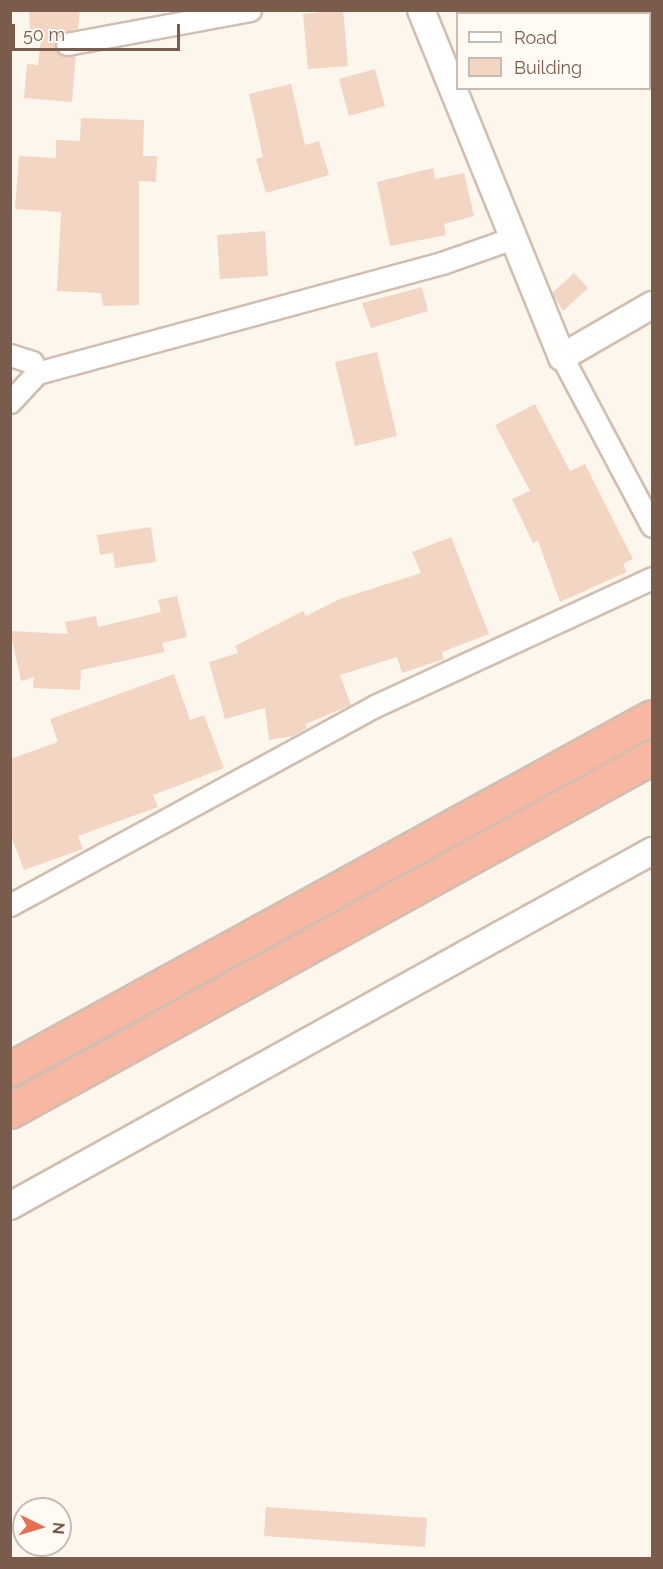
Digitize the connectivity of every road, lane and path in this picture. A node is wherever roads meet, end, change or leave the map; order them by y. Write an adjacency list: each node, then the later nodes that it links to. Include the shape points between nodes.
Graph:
1 (250, 10): 3 (street)
2 (420, 10): 4 (street)
3 (68, 44)
4 (513, 238): 7 (street); 8 (street, via 442,263)
5 (652, 304): 7 (street)
6 (10, 355): 8 (street, via 32,362)
7 (561, 357): 10 (street)
8 (37, 373): 9 (street)
9 (10, 402)
10 (652, 526)
11 (652, 578): 15 (street, via 375,706)
12 (652, 717): 16 (highway)
13 (652, 757): 17 (highway)
14 (652, 851): 18 (street)
15 (10, 905)
16 (10, 1069)
17 (10, 1111)
18 (10, 1206)

